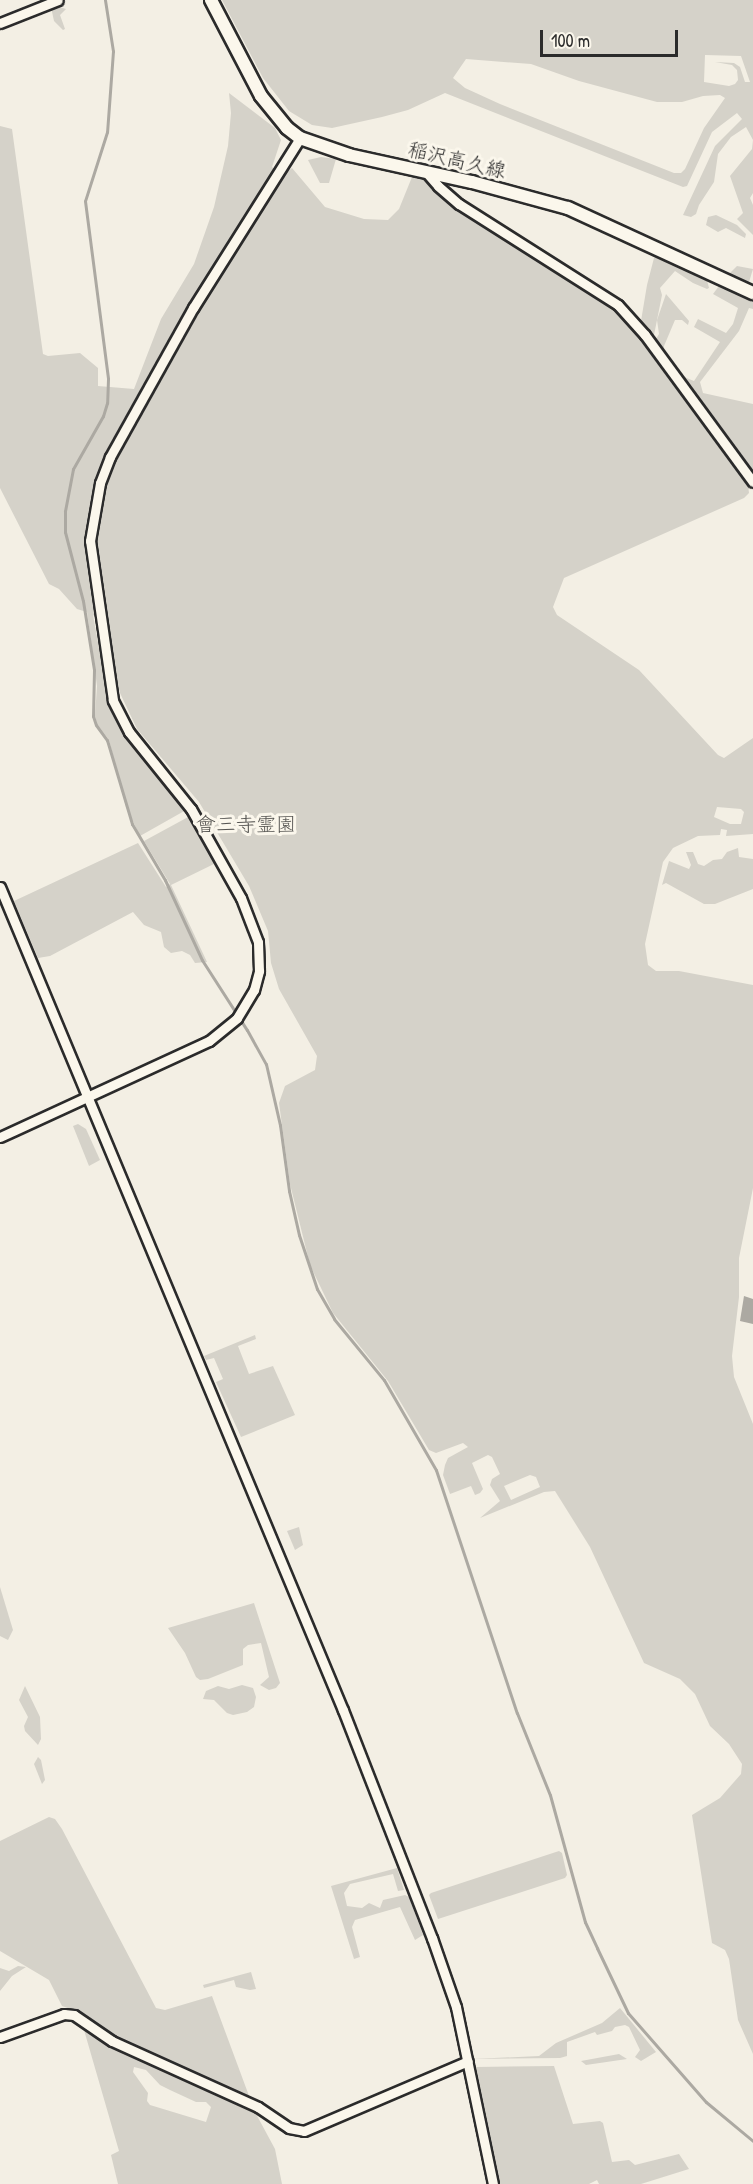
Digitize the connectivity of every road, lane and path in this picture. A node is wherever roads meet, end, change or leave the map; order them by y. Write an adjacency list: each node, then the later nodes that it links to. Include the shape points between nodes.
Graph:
1 (58, 0): 3 (street)
2 (211, 0): 4 (main road, 稲沢高久線, via 261,96)
3 (0, 23)
4 (300, 138): 5 (main road, 稲沢高久線, via 349,155); 9 (street, via 193,309 110,457 93,510 90,541 113,700 129,732 191,809 241,898 258,942 259,971 248,1004 224,1030 209,1041)
5 (426, 172): 6 (main road, 稲沢高久線, via 568,208); 7 (street, via 459,204 625,311)
6 (753, 293)
7 (753, 482)
8 (0, 887): 9 (street)
9 (86, 1098): 10 (street); 12 (street, via 343,1710 447,1978)
10 (0, 1137)
11 (0, 2037): 12 (street, via 64,2014 74,2015 112,2041 258,2107 289,2128 304,2131)
12 (468, 2061): 13 (street)
13 (493, 2184)

